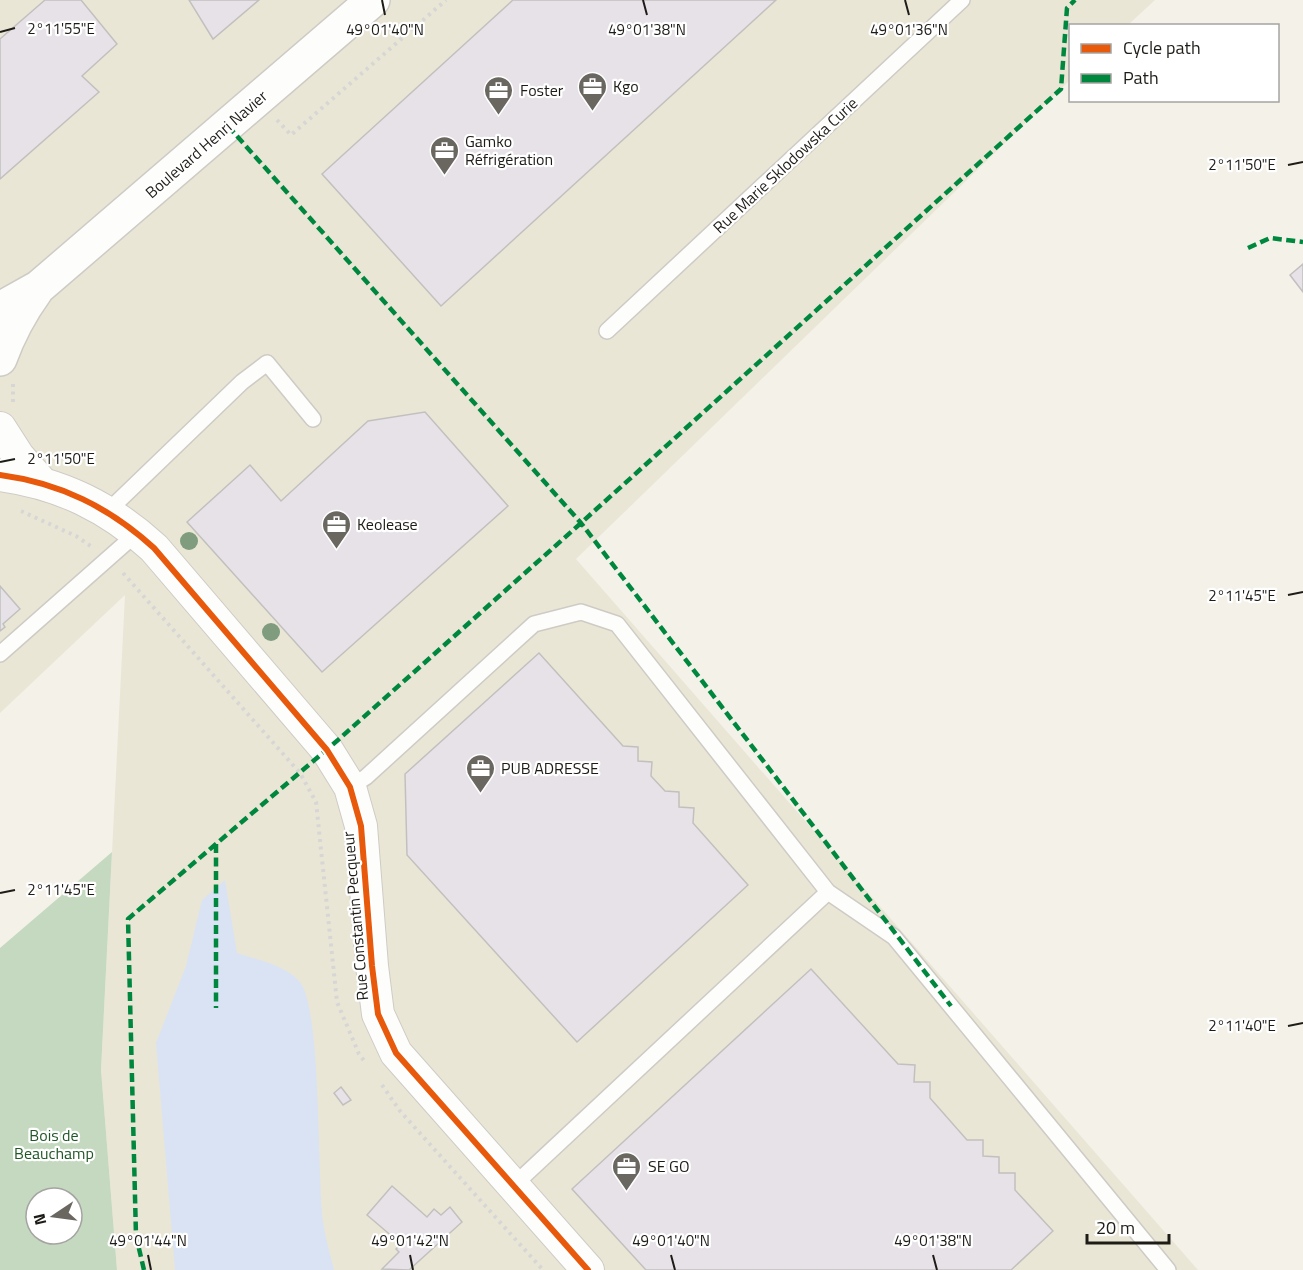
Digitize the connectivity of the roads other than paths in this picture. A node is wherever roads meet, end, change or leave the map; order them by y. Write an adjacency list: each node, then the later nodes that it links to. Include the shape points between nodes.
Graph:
1 (372, 0): 3 (main road, Boulevard Henri Navier)
2 (962, 0): 5 (lane, Rue Marie Sklodowska Curie)
3 (39, 287): 4 (main road, Boulevard Henri Navier); 6 (main road, Boulevard Henri Navier, via 10,332)
4 (0, 309)
5 (607, 331)
6 (0, 359)
7 (313, 419): 11 (lane, via 267,363 242,382)
8 (0, 428): 10 (street, Rue Constantin Pecqueur)
9 (0, 475): 10 (street, Rue Constantin Pecqueur)
10 (41, 482): 11 (street, Rue Constantin Pecqueur)
11 (107, 512): 12 (street, Rue Constantin Pecqueur)
12 (137, 533): 13 (lane); 14 (street, Rue Constantin Pecqueur, via 327,750)
13 (0, 654)
14 (350, 787): 15 (lane, via 366,777 534,624 581,612 617,624); 16 (street, Rue Constantin Pecqueur, via 361,826 378,1014 396,1053)
15 (828, 892): 16 (lane); 17 (lane, via 894,937)
16 (513, 1186): 18 (street, Rue Constantin Pecqueur)
17 (1163, 1268)
18 (588, 1270)

